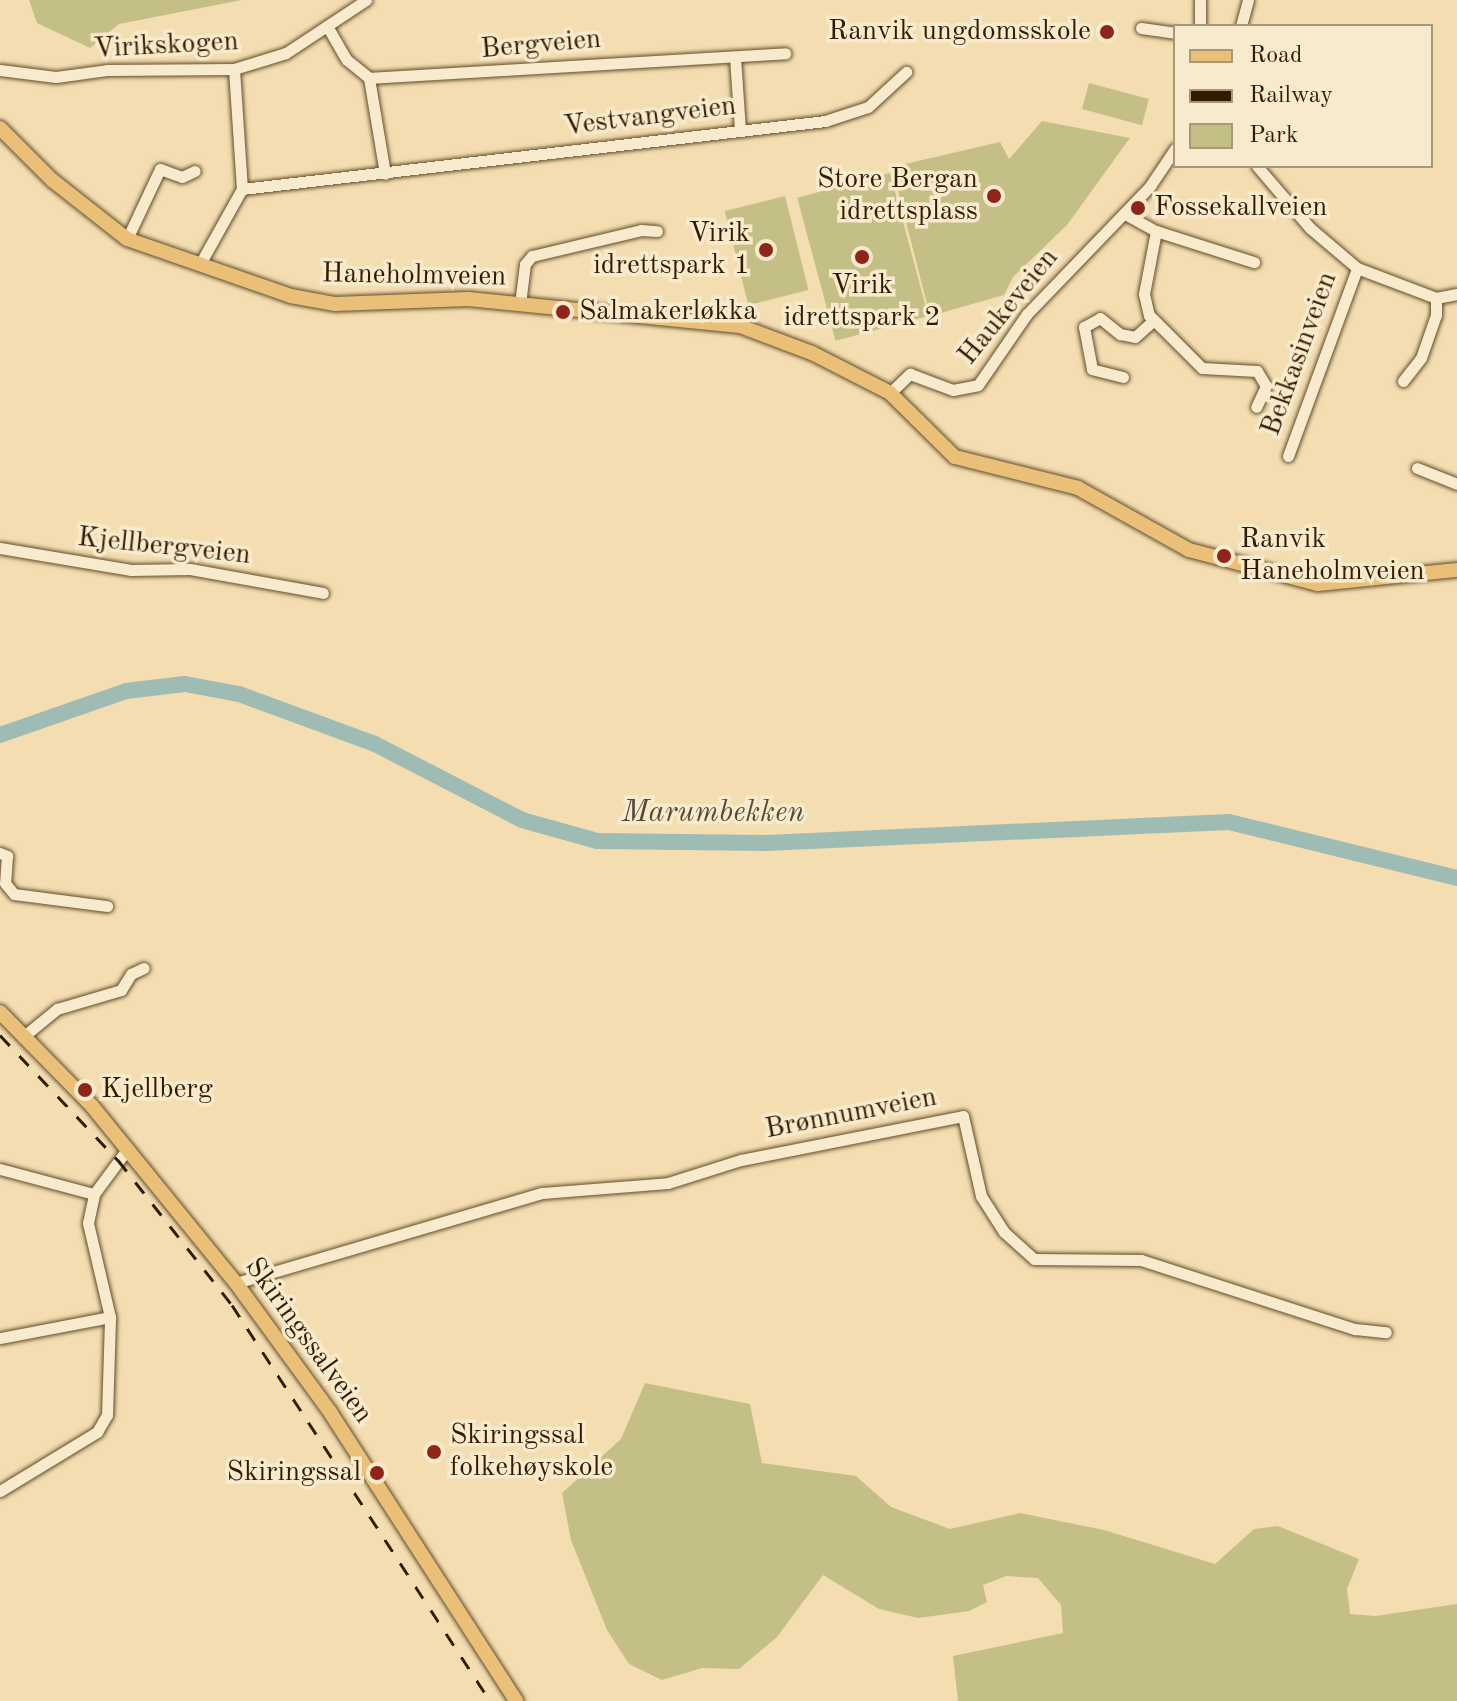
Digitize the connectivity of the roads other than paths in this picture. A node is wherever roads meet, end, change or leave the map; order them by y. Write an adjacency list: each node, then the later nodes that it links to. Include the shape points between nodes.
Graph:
1 (366, 0): 6 (street, Virikskogen)
2 (1200, 0): 4 (street)
3 (1248, 0): 5 (street)
4 (1200, 24)
5 (1242, 24)
6 (327, 26): 11 (street, Virikskogen, via 274,59); 14 (street, via 347,60)
7 (1141, 28): 8 (street)
8 (1173, 33)
9 (785, 53): 10 (street, Bergveien)
10 (735, 57): 14 (street, Bergveien); 16 (street)
11 (234, 69): 12 (street, Virikskogen, via 107,70 56,77); 21 (street)
12 (0, 70)
13 (906, 72): 16 (street, Vestvangveien, via 879,99 842,118)
14 (369, 78): 20 (street)
15 (0, 128): 25 (main road, Haneholmveien, via 52,180)
16 (740, 131): 20 (street, Vestvangveien)
17 (1173, 152): 22 (street, Haukeveien)
18 (1259, 168): 28 (street, via 1310,228)
19 (195, 171): 25 (street, via 182,177 160,169)
20 (385, 174): 21 (street, Vestvangveien)
21 (242, 189): 27 (street)
22 (1125, 214): 24 (street); 35 (street, Haukeveien, via 1027,314 978,385 953,390 910,374)
23 (657, 231): 31 (street, via 532,256 525,264)
24 (1156, 231): 26 (street); 32 (street, via 1144,294)
25 (127, 239): 27 (main road, Haneholmveien)
26 (1254, 262)
27 (200, 264): 31 (main road, Haneholmveien, via 326,304 449,298)
28 (1357, 268): 30 (street); 37 (street, Bekkasinveien)
29 (1457, 294): 30 (street)
30 (1436, 298): 34 (street, via 1436,315 1421,358)
31 (520, 304): 35 (main road, Haneholmveien, via 740,326 812,353)
32 (1153, 321): 33 (street, via 1135,337 1120,334 1100,318 1084,327 1092,369); 36 (street, via 1202,368 1257,371 1266,386)
33 (1123, 377)
34 (1403, 381)
35 (890, 393): 41 (main road, Haneholmveien, via 955,457 1078,488 1189,550 1318,584)
36 (1256, 407)
37 (1288, 456)
38 (1417, 468): 39 (street)
39 (1457, 484)
40 (0, 548): 42 (street, Kjellbergveien, via 131,570 190,569)
41 (1457, 570)
42 (323, 593)
43 (0, 853): 44 (street, via 7,856 5,883 14,894)
44 (107, 906)
45 (144, 968): 47 (street, via 131,974 121,990 57,1009)
46 (0, 1012): 47 (main road, Skiringssalveien)
47 (24, 1036): 48 (main road, Skiringssalveien)
48 (128, 1148): 50 (street); 51 (main road, Skiringssalveien)
49 (0, 1169): 50 (street)
50 (94, 1194): 52 (street, via 89,1233)
51 (236, 1283): 53 (street, Brønnumveien, via 542,1193 668,1183 741,1160 963,1116 981,1196 1004,1232 1034,1259 1141,1260 1355,1329); 56 (main road, Skiringssalveien, via 330,1412)
52 (110, 1317): 54 (street); 55 (street, via 109,1399 103,1425)
53 (1386, 1332)
54 (0, 1338)
55 (0, 1491)
56 (516, 1701)

